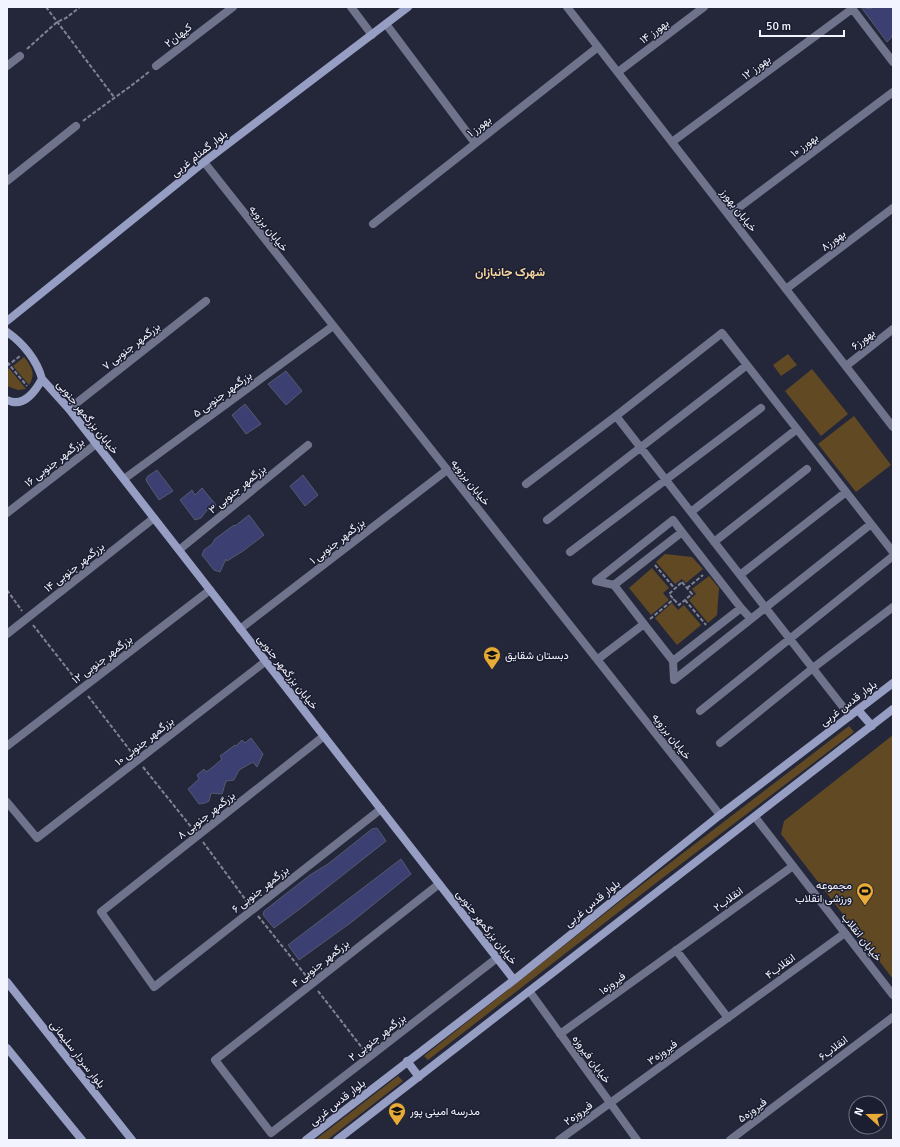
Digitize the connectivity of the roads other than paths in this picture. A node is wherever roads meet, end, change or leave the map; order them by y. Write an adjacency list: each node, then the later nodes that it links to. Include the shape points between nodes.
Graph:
1 (233, 7): 13 (street, کیهان۲)
2 (351, 7): 8 (street)
3 (408, 7): 7 (main road, بلوار گمنام غربی)
4 (568, 7): 9 (street, خیابان بهورز)
5 (704, 7): 14 (street, بهورز ۱۴)
6 (852, 8): 11 (street); 17 (street, بهورز ۱۲)
7 (386, 24): 8 (main road, بلوار گمنام غربی); 18 (street)
8 (372, 35): 19 (main road, بلوار گمنام غربی)
9 (598, 47): 14 (street, خیابان بهورز); 18 (street, بهورز ۱)
10 (20, 56): 12 (street)
11 (893, 62)
12 (7, 66)
13 (156, 66)
14 (618, 72): 17 (street, خیابان بهورز)
15 (893, 92): 22 (street, بهورز ۱۰)
16 (76, 126): 20 (street)
17 (672, 142): 22 (street, خیابان بهورز)
18 (476, 143): 23 (street, بهورز ۱)
19 (204, 162): 26 (main road, بلوار گمنام غربی); 27 (street, خیابان برزویه)
20 (7, 181)
21 (893, 208): 24 (street, بهورز۸)
22 (729, 215): 24 (street, خیابان بهورز)
23 (373, 224)
24 (786, 289): 31 (street, خیابان بهورز)
25 (206, 301): 35 (street, بزرگمهر جنوبی ۷)
26 (7, 321)
27 (333, 326): 43 (street, خیابان برزویه); 44 (street, بزرگمهر جنوبی ۵)
28 (893, 329): 31 (street, بهورز۶)
29 (7, 332): 32 (main road, خیابان بزرگمهر جنوبی, via 27,350 40,370)
30 (747, 365): 36 (street, via 722,333); 38 (street); 41 (street)
31 (846, 366): 37 (street, خیابان بهورز)
32 (42, 379): 33 (main road, via 33,394 23,401); 35 (main road, خیابان بزرگمهر جنوبی)
33 (8, 401)
34 (760, 408): 45 (street)
35 (69, 409): 39 (main road, خیابان بزرگمهر جنوبی)
36 (616, 416): 41 (street); 46 (street)
37 (893, 427)
38 (797, 429): 47 (street); 48 (street)
39 (96, 444): 44 (main road, خیابان بزرگمهر جنوبی); 49 (street, بزرگمهر جنوبی ۱۶)
40 (308, 445): 55 (street, بزرگمهر جنوبی ۳)
41 (641, 447): 45 (street); 51 (street)
42 (807, 469): 54 (street)
43 (447, 470): 67 (street, بزرگمهر جنوبی ۱); 70 (street, خیابان برزویه)
44 (124, 479): 50 (main road, خیابان بزرگمهر جنوبی)
45 (666, 479): 48 (street); 56 (street)
46 (526, 484)
47 (846, 492): 52 (street); 59 (street)
48 (691, 512): 54 (street)
49 (7, 513)
50 (154, 518): 55 (main road, خیابان بزرگمهر جنوبی); 68 (street, بزرگمهر جنوبی ۱۴)
51 (547, 520)
52 (871, 524): 57 (street); 64 (street)
53 (682, 532): 60 (street); 60 (street, via 673,520 596,581); 63 (street)
54 (714, 542): 59 (street)
55 (179, 550): 61 (main road, خیابان بزرگمهر جنوبی)
56 (570, 552)
57 (893, 552)
58 (893, 556): 69 (street)
59 (740, 575): 64 (street)
60 (614, 586): 66 (street)
61 (210, 590): 67 (main road, خیابان بزرگمهر جنوبی); 82 (street, بزرگمهر جنوبی ۱۲)
62 (893, 607): 73 (street)
63 (741, 608): 65 (street); 72 (street)
64 (766, 608): 65 (street); 69 (street)
65 (751, 619): 72 (street, via 674,680)
66 (644, 624): 70 (street); 72 (street)
67 (240, 629): 71 (main road, خیابان بزرگمهر جنوبی)
68 (7, 634)
69 (789, 638): 73 (street); 77 (street)
70 (598, 659): 85 (street, خیابان برزویه)
71 (266, 661): 80 (main road, خیابان بزرگمهر جنوبی); 83 (street, بزرگمهر جنوبی ۱۰, via 37,838)
72 (673, 661)
73 (813, 668): 78 (street); 81 (street)
74 (893, 683): 76 (main road, بلوار قدس غربی)
75 (893, 709): 79 (main road)
76 (858, 710): 78 (main road, بلوار قدس غربی); 79 (main road)
77 (700, 711)
78 (850, 716): 85 (main road, بلوار قدس غربی)
79 (872, 726): 86 (main road)
80 (324, 736): 84 (main road, خیابان بزرگمهر جنوبی); 94 (street, بزرگمهر جنوبی ۸, via 101,912)
81 (720, 743)
82 (7, 746)
83 (7, 802)
84 (381, 809): 88 (main road, خیابان بزرگمهر جنوبی); 94 (street, بزرگمهر جنوبی ۶)
85 (720, 815): 92 (main road, بلوار قدس غربی)
86 (755, 817): 87 (street, خیابان انقلاب); 95 (main road)
87 (793, 866): 89 (street, خیابان انقلاب); 90 (street, انقلاب۲)
88 (439, 884): 91 (main road, خیابان بزرگمهر جنوبی); 105 (street, بزرگمهر جنوبی ۴, via 215,1060)
89 (845, 933): 96 (street, خیابان انقلاب); 98 (street, انقلاب۴)
90 (676, 950): 98 (street); 99 (street, فیروزه۱)
91 (497, 958): 92 (main road, خیابان بزرگمهر جنوبی); 105 (street, بزرگمهر جنوبی ۲)
92 (514, 980): 101 (main road, بلوار قدس غربی)
93 (7, 982): 107 (main road, بلوار سردار سلیمانی)
94 (154, 986)
95 (530, 992): 99 (street, خیابان فیروزه); 102 (main road)
96 (893, 995)
97 (893, 1017): 103 (street, انقلاب۶)
98 (728, 1018): 104 (street, فیروزه۳)
99 (560, 1034): 104 (street, خیابان فیروزه)
100 (7, 1048): 106 (main road)
101 (407, 1062): 102 (main road); 108 (main road, بلوار قدس غربی)
102 (419, 1077): 109 (main road)
103 (787, 1097): 112 (street, فیروزه۵)
104 (610, 1103): 110 (street, فیروزه۲); 111 (street, خیابان فیروزه)
105 (271, 1133)
106 (82, 1140)
107 (132, 1140)
108 (306, 1140)
109 (337, 1140)
110 (559, 1140)
111 (637, 1140)
112 (730, 1140)

